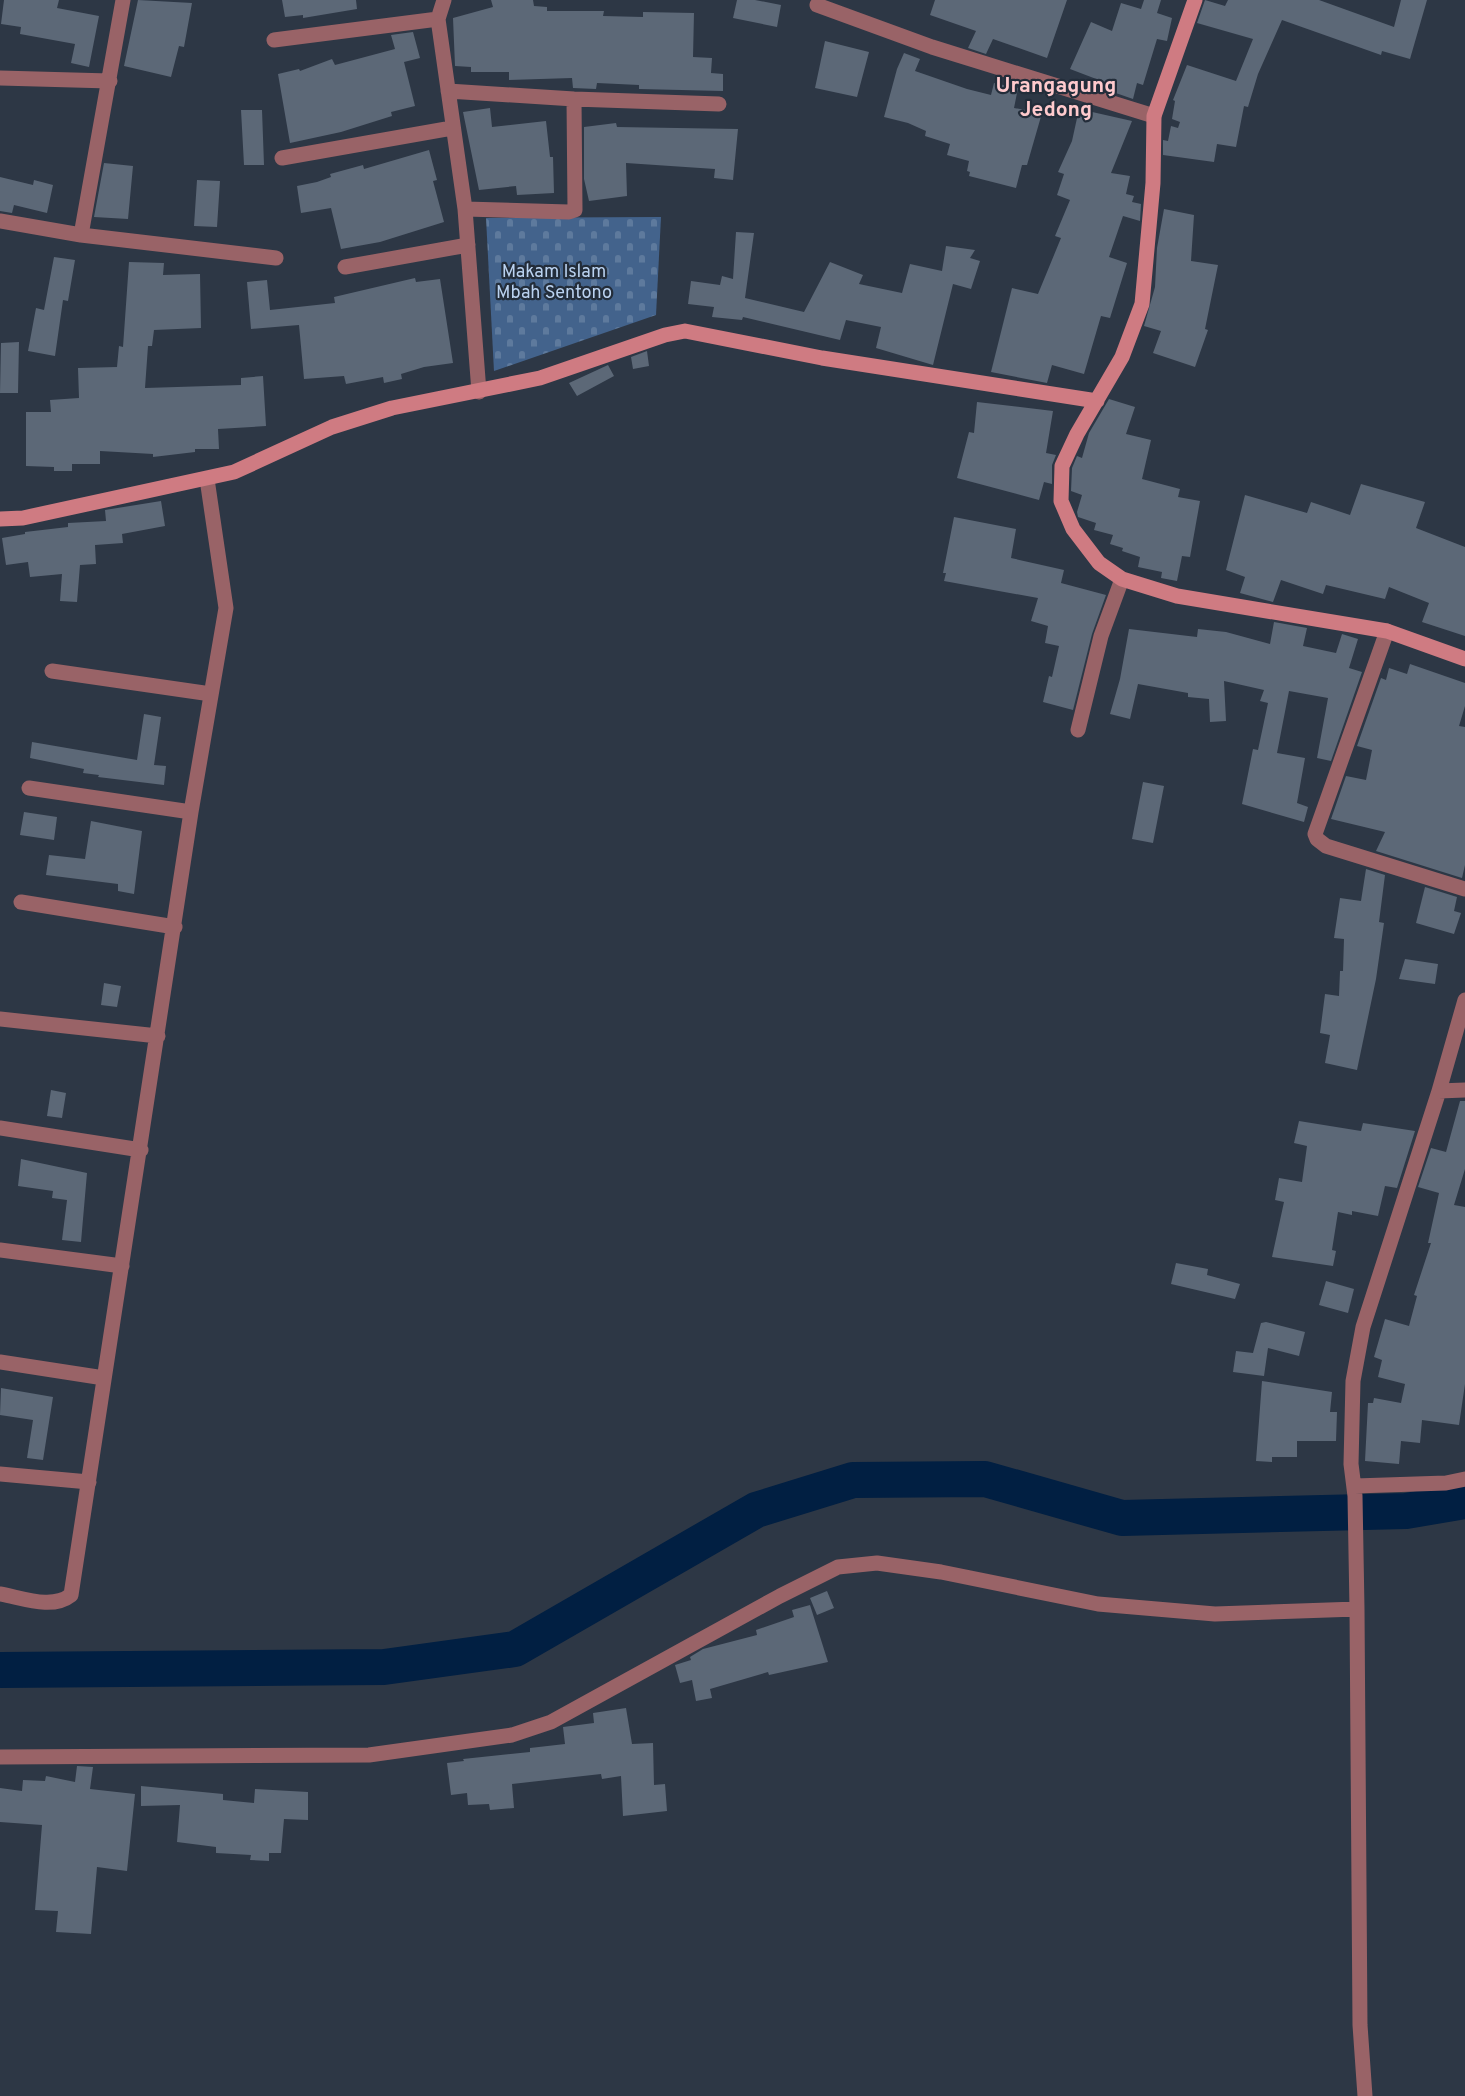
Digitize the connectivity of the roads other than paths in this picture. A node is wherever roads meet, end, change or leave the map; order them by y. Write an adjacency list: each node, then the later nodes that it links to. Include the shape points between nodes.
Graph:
1 (123, 0): 8 (street)
2 (444, 0): 5 (street)
3 (1195, 0): 12 (street)
4 (817, 5): 12 (street, via 932,47)
5 (438, 19): 6 (street); 9 (street)
6 (274, 40)
7 (0, 78): 8 (street)
8 (110, 81): 17 (street)
9 (448, 91): 10 (street); 13 (street)
10 (574, 99): 11 (street); 15 (street, via 575,210)
11 (719, 104)
12 (1154, 116): 22 (street, via 1153,183 1142,304 1122,357)
13 (452, 128): 14 (street); 15 (street)
14 (282, 158)
15 (465, 209): 18 (street)
16 (0, 221): 17 (street)
17 (81, 235): 19 (street)
18 (468, 245): 20 (street); 21 (street)
19 (276, 258)
20 (345, 267)
21 (479, 392): 22 (street, via 540,378 685,331 822,358); 23 (street, via 392,408 332,427 234,472)
22 (1097, 401): 25 (street, via 1062,466 1061,501 1073,529 1099,563)
23 (207, 479): 24 (street, via 23,518); 29 (street, via 226,608)
24 (0, 519)
25 (1122, 579): 26 (street, via 1177,596); 30 (street, via 1101,636)
26 (1387, 632): 27 (street); 33 (street, via 1315,834 1326,846)
27 (1465, 659)
28 (52, 671): 29 (street)
29 (211, 694): 32 (street)
30 (1078, 730)
31 (29, 788): 32 (street)
32 (191, 812): 35 (street)
33 (1465, 889)
34 (21, 902): 35 (street)
35 (175, 927): 38 (street)
36 (1465, 1000): 40 (street)
37 (0, 1019): 38 (street)
38 (158, 1036): 42 (street)
39 (1465, 1090): 40 (street)
40 (1439, 1091): 49 (street, via 1363,1327 1353,1381)
41 (0, 1128): 42 (street)
42 (141, 1150): 44 (street)
43 (0, 1250): 44 (street)
44 (122, 1266): 46 (street)
45 (0, 1362): 46 (street)
46 (104, 1378): 50 (street)
47 (0, 1474): 50 (street)
48 (1465, 1479): 49 (street, via 1446,1483)
49 (1353, 1480): 52 (street)
50 (89, 1482): 51 (street, via 71,1595 62,1602 48,1603)
51 (0, 1594)
52 (1357, 1609): 53 (street, via 1215,1614 1098,1604 877,1563 838,1567 551,1722 512,1735 369,1755); 54 (street, via 1360,2025)
53 (0, 1757)
54 (1365, 2096)

